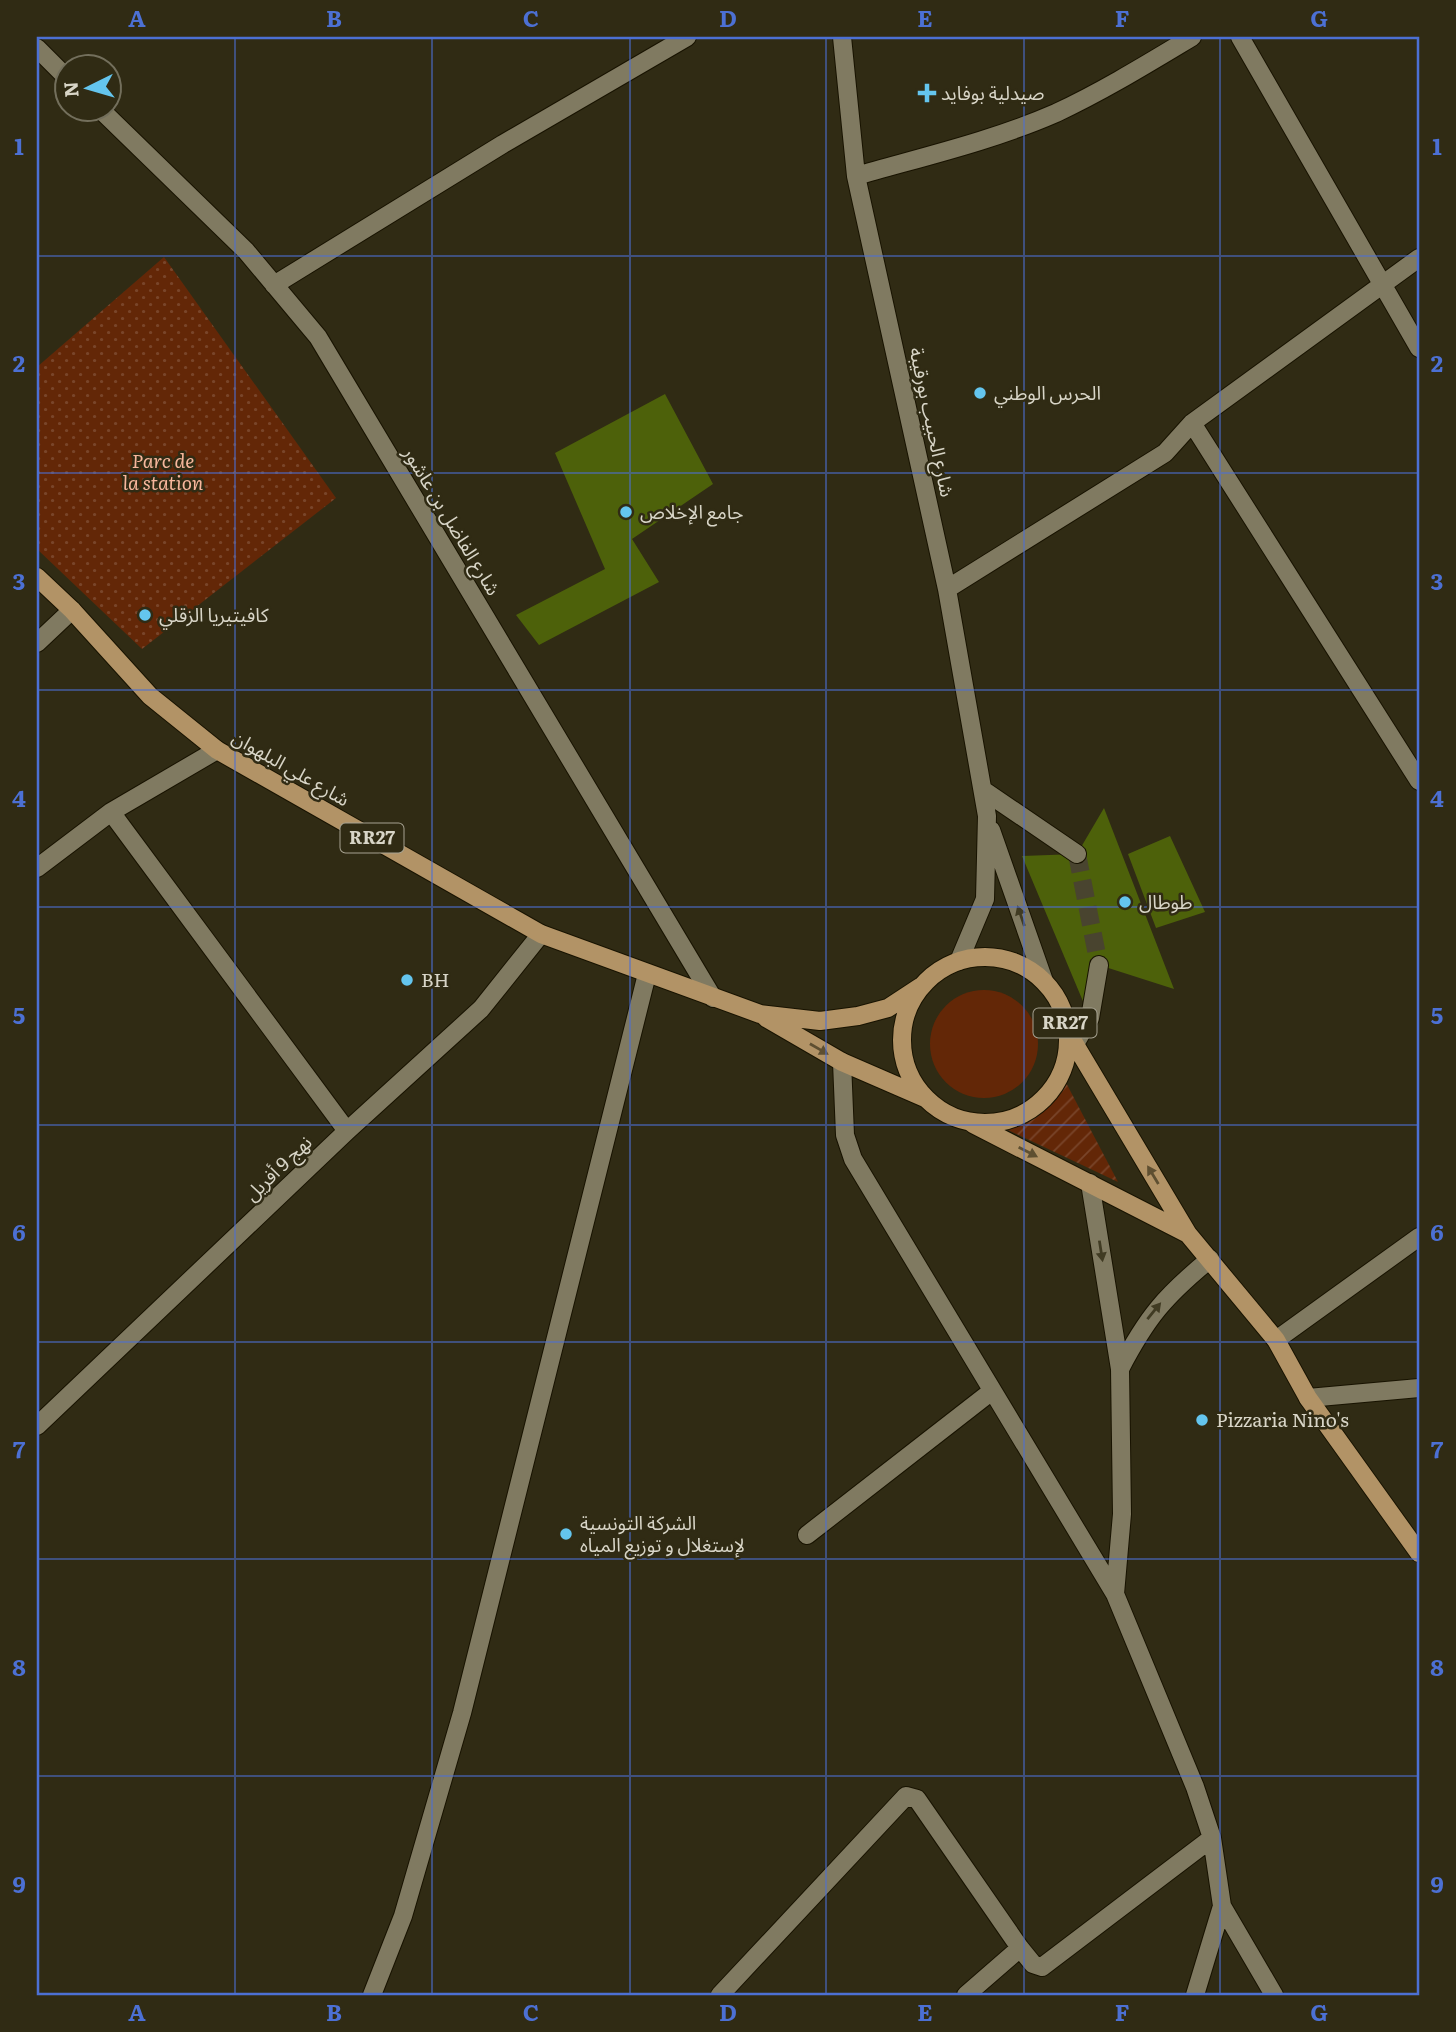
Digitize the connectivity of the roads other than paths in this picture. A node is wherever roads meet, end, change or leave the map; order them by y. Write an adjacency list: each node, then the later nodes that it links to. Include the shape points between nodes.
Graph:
1 (687, 37): 10 (street)
2 (842, 37): 8 (street, شارع الحبيب بورقيبة)
3 (1192, 37): 8 (street, via 1054,114)
4 (1240, 37): 11 (street)
5 (37, 48): 6 (street)
6 (52, 63)
7 (113, 122): 10 (street, شارع الفاضل بن عاشور, via 246,251)
8 (856, 176): 15 (street, شارع الحبيب بورقيبة)
9 (1419, 258): 11 (street)
10 (274, 285): 31 (street, شارع الفاضل بن عاشور, via 318,337)
11 (1382, 287): 12 (street); 13 (street)
12 (1419, 348)
13 (1192, 423): 15 (street, via 1165,453); 19 (street)
14 (37, 577): 16 (main road, شارع علي البلهوان / RR27)
15 (947, 589): 20 (street, شارع الحبيب بورقيبة)
16 (72, 610): 17 (street); 18 (main road, شارع علي البلهوان / RR27, via 150,696)
17 (37, 643)
18 (217, 751): 21 (street); 25 (main road, شارع علي البلهوان / RR27)
19 (1419, 781)
20 (983, 790): 22 (street, شارع الحبيب بورقيبة); 23 (street)
21 (111, 813): 24 (street); 37 (street)
22 (987, 816): 26 (street, via 985,899); 29 (street, one-way to 22)
23 (1077, 854)
24 (37, 868)
25 (541, 934): 28 (main road, شارع علي البلهوان / RR27); 37 (street, نهج 9 أفريل, via 481,1009)
26 (959, 961): 29 (main road, RR27, via 996,957 1015,962); 30 (main road, RR27)
27 (1099, 965): 33 (street, via 1090,1017)
28 (647, 974): 31 (main road, شارع علي البلهوان / RR27); 54 (street, via 461,1713 403,1916)
29 (1044, 981): 33 (main road, RR27, via 1060,1005)
30 (920, 986): 32 (main road, RR27, via 888,1008 858,1016 820,1021); 35 (main road, RR27, via 902,1031 911,1079)
31 (713, 998): 32 (main road, شارع علي البلهوان / RR27)
32 (760, 1014): 34 (main road, RR27, one-way to 34)
33 (1071, 1037): 36 (main road, RR27, via 1057,1081 1041,1101 1019,1116 993,1123); 39 (main road, RR27, one-way to 33)
34 (842, 1062): 35 (main road, RR27); 45 (street, via 845,1135 853,1159)
35 (926, 1099): 36 (main road, RR27, via 945,1113)
36 (968, 1121): 38 (main road, RR27, one-way to 38)
37 (347, 1131): 47 (street, نهج 9 أفريل)
38 (1090, 1184): 39 (main road, RR27); 43 (street, one-way to 43)
39 (1188, 1234): 41 (main road, RR27)
40 (1419, 1237): 42 (street)
41 (1210, 1259): 42 (main road, RR27); 43 (street, one-way to 41, via 1143,1325 1169,1292)
42 (1276, 1340): 46 (main road, RR27)
43 (1120, 1369): 50 (street, via 1122,1514)
44 (1419, 1388): 46 (street)
45 (992, 1391): 48 (street); 50 (street)
46 (1308, 1398): 49 (main road, RR27)
47 (37, 1426)
48 (807, 1535)
49 (1419, 1553)
50 (1115, 1594): 51 (street)
51 (1212, 1838): 52 (street); 53 (street, via 1048,1965 1033,1964)
52 (1222, 1906): 57 (street); 58 (street)
53 (1020, 1948): 55 (street, via 912,1795 906,1796); 56 (street)
54 (372, 1995)
55 (720, 1995)
56 (966, 1995)
57 (1195, 1995)
58 (1274, 1995)

